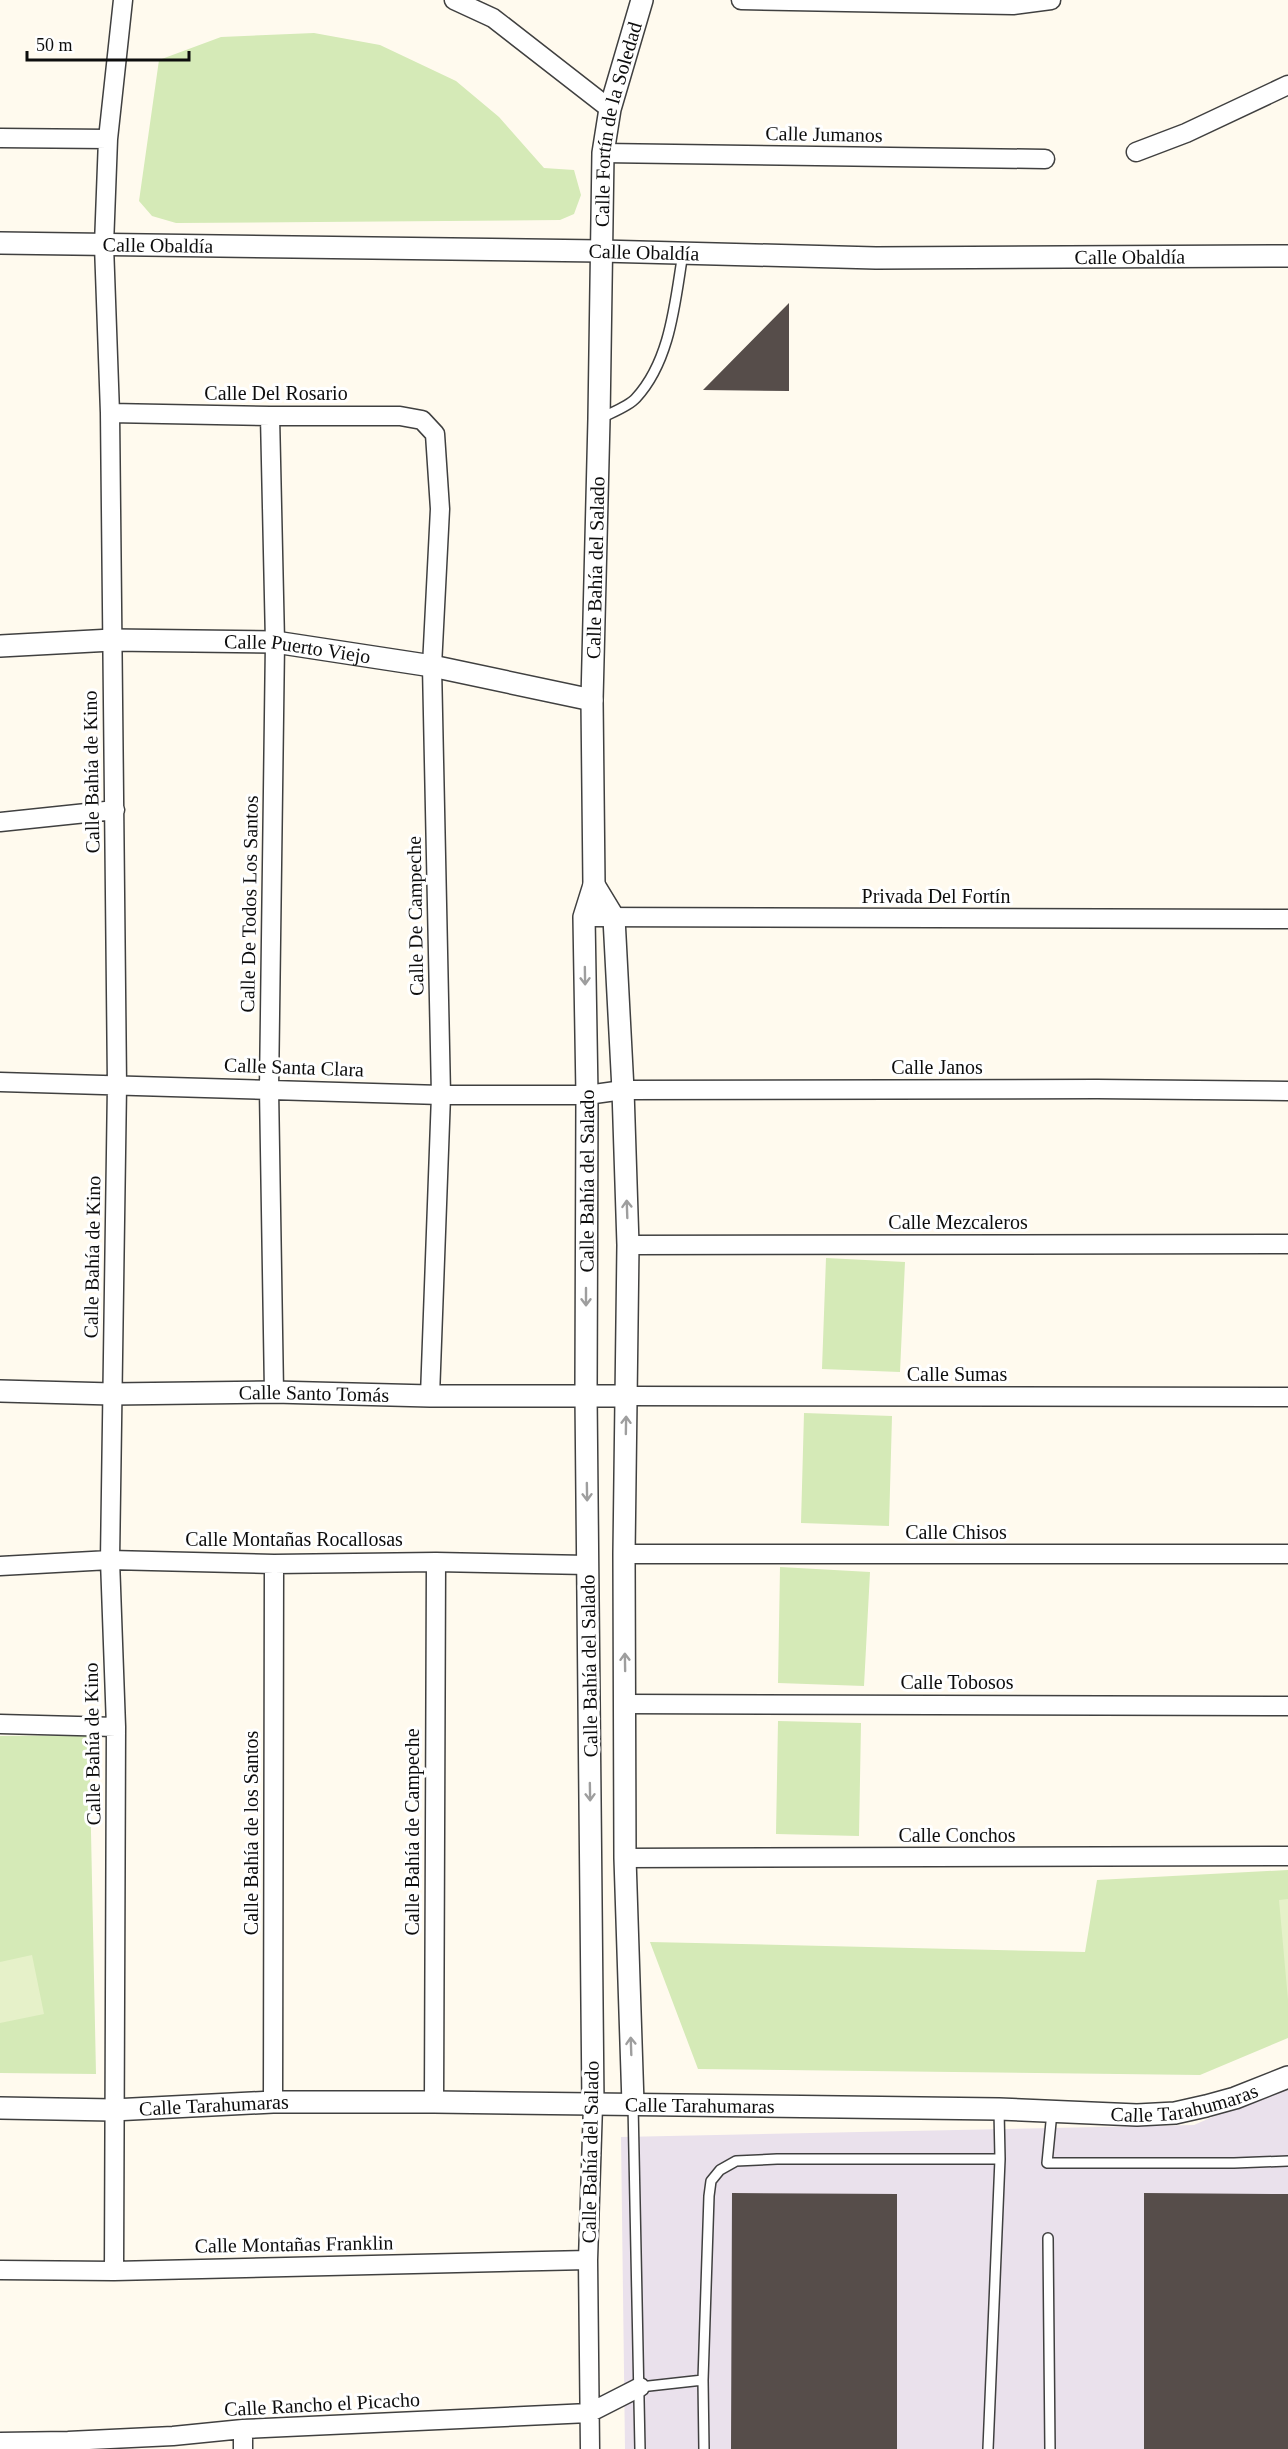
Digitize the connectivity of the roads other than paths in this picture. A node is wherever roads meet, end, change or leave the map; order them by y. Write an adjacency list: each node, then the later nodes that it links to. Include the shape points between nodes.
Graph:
1 (123, 0): 9 (street, Calle Bahía de Kino)
2 (454, 0): 7 (street, Calle Fortín de la Soledad, via 493,18)
3 (642, 0): 7 (street, Calle Fortín de la Soledad)
4 (741, 0): 5 (street, via 1013,5)
5 (1051, 0)
6 (1288, 85): 10 (street)
7 (610, 109): 11 (street, Calle Fortín de la Soledad)
8 (0, 138): 9 (street)
9 (108, 139): 14 (street, Calle Bahía de Kino)
10 (1136, 152)
11 (603, 153): 12 (street, Calle Jumanos); 15 (street, Calle Fortín de la Soledad)
12 (1045, 159)
13 (0, 243): 14 (street, Calle Obaldía)
14 (104, 245): 15 (street, Calle Obaldía); 18 (street, Calle Bahía de Kino)
15 (601, 251): 16 (street, Calle Obaldía); 20 (street, Calle Bahía del Salado)
16 (683, 253): 17 (street, Calle Obaldía, via 876,258); 20 (lane, via 671,321 657,367 635,400)
17 (1288, 256)
18 (110, 413): 19 (street, Calle Del Rosario); 22 (street, Calle Bahía de Kino)
19 (270, 416): 21 (street, Calle Del Rosario, via 407,416 422,420); 23 (street, Calle De Todos Los Santos)
20 (599, 419): 26 (street, Calle Bahía del Salado)
21 (435, 434): 25 (street, Calle De Campeche, via 440,509)
22 (112, 640): 23 (street, Calle Puerto Viejo); 24 (street, Calle Puerto Viejo); 27 (street, Calle Bahía de Kino)
23 (275, 642): 25 (street, Calle Puerto Viejo); 35 (street, Calle De Todos Los Santos)
24 (0, 646)
25 (432, 666): 26 (street, Calle Puerto Viejo); 38 (street, Calle De Campeche)
26 (592, 700): 29 (street, Calle Bahía del Salado)
27 (115, 810): 28 (street); 34 (street, Calle Bahía de Kino)
28 (0, 822)
29 (594, 885): 30 (street, Calle Bahía del Salado); 31 (street, Calle Bahía del Salado)
30 (584, 917): 31 (street, Privada Del Fortín); 39 (street, Calle Bahía del Salado, one-way to 39)
31 (614, 918): 32 (street, Privada Del Fortín); 36 (street, Calle Bahía del Salado)
32 (1288, 919)
33 (0, 1082): 34 (street, Calle Santa Clara)
34 (117, 1085): 35 (street, Calle Santa Clara); 44 (street, Calle Bahía de Kino)
35 (269, 1089): 38 (street, Calle Santa Clara); 43 (street, Calle De Todos Los Santos)
36 (623, 1090): 37 (street, Calle Janos); 39 (street, Calle Janos); 41 (street, Calle Bahía del Salado, one-way to 36)
37 (1288, 1091)
38 (441, 1095): 39 (street, Calle Santa Clara); 46 (street, Calle De Campeche)
39 (587, 1095): 45 (street, Calle Bahía del Salado, one-way to 45)
40 (1288, 1244): 41 (street, Calle Mezcaleros)
41 (628, 1245): 47 (street, Calle Bahía del Salado)
42 (0, 1391): 44 (street, Calle Santo Tomás)
43 (274, 1392): 44 (street, Calle Santo Tomás); 46 (street, Calle Santo Tomás)
44 (112, 1394): 51 (street, Calle Bahía de Kino)
45 (586, 1395): 46 (street, Calle Santo Tomás); 47 (street, Calle Santo Tomás); 54 (street, Calle Bahía del Salado, one-way to 54)
46 (430, 1396)
47 (627, 1396): 48 (street, Calle Sumas); 49 (street, Calle Bahía del Salado, one-way to 47)
48 (1288, 1397)
49 (624, 1554): 50 (street, Calle Chisos); 56 (street, Calle Bahía del Salado, one-way to 49)
50 (1288, 1554)
51 (110, 1560): 53 (street, Calle Montañas Rocallosas); 55 (street, Calle Montañas Rocallosas); 59 (street, Calle Bahía de Kino)
52 (436, 1562): 53 (street, Calle Montañas Rocallosas); 54 (street, Calle Montañas Rocallosas); 64 (street, Calle Bahía de Campeche)
53 (274, 1564): 63 (street, Calle Bahía de los Santos)
54 (588, 1565): 66 (street, Calle Bahía del Salado, one-way to 66)
55 (0, 1566)
56 (625, 1704): 57 (street, Calle Tobosos); 61 (street, Calle Bahía del Salado)
57 (1288, 1706)
58 (0, 1724): 59 (street)
59 (116, 1727): 69 (street, Calle Bahía de Kino)
60 (1288, 1856): 61 (street, Calle Conchos)
61 (626, 1858): 65 (street, Calle Bahía del Salado, one-way to 61)
62 (1288, 2077): 70 (street, Calle Tarahumaras, via 1235,2098 1174,2113)
63 (273, 2102): 64 (street, Calle Tarahumaras); 69 (street, Calle Tarahumaras)
64 (434, 2102): 66 (street, Calle Tarahumaras)
65 (633, 2104): 66 (street, Calle Tarahumaras); 68 (street, Calle Tarahumaras); 78 (lane)
66 (593, 2105): 74 (street, Calle Bahía del Salado)
67 (0, 2108): 69 (street, Calle Tarahumaras)
68 (999, 2109): 70 (street, Calle Tarahumaras); 71 (lane)
69 (113, 2110): 76 (street, Calle Bahía de Kino)
70 (1052, 2112): 72 (lane, via 1047,2163)
71 (1000, 2159): 77 (lane, via 777,2158 736,2162 720,2170 711,2181 709,2196); 87 (lane)
72 (1288, 2161)
73 (1048, 2238): 88 (lane)
74 (588, 2260): 76 (street, Calle Montañas Franklin); 79 (street, Calle Bahía del Salado)
75 (0, 2270): 76 (street, Calle Montañas Franklin)
76 (114, 2271)
77 (703, 2380): 78 (lane); 86 (lane)
78 (640, 2387): 79 (street, Calle Rancho el Picacho); 85 (lane)
79 (589, 2413): 80 (street, Calle Rancho el Picacho); 84 (street, Calle Bahía del Salado)
80 (243, 2429): 82 (street, Calle Rancho el Picacho); 83 (street)
81 (0, 2442): 82 (street, Calle Rancho el Picacho)
82 (68, 2445)
83 (243, 2449)
84 (590, 2449)
85 (640, 2449)
86 (704, 2449)
87 (988, 2449)
88 (1050, 2449)

